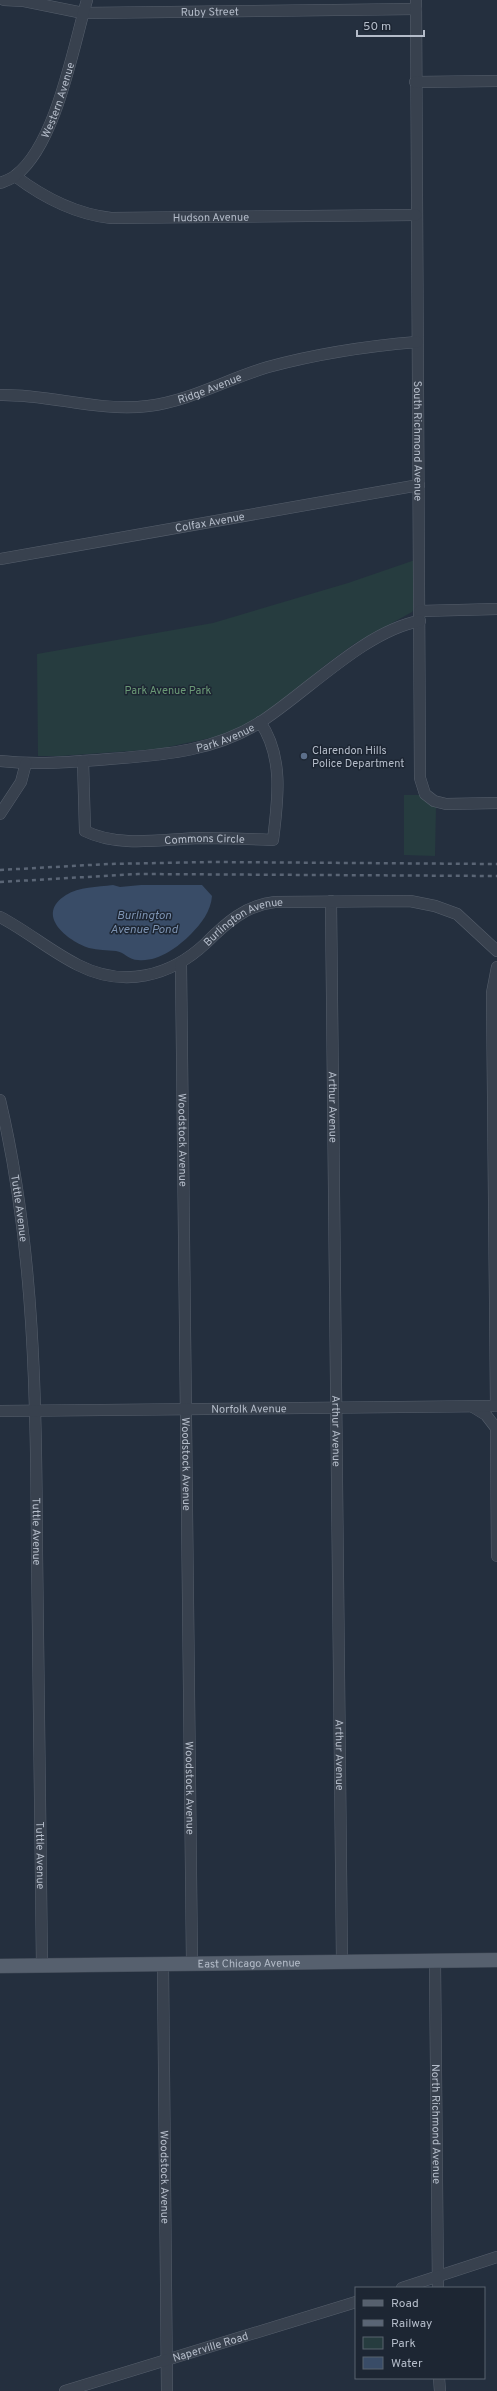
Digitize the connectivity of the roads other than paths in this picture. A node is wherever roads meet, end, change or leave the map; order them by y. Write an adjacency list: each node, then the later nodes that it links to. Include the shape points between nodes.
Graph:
1 (4, 0): 4 (street, Ruby Street, via 24,1)
2 (87, 0): 4 (street, Western Avenue)
3 (416, 5): 4 (street, Ruby Street); 6 (street, South Richmond Avenue)
4 (83, 13): 7 (street, Western Avenue, via 48,127 27,163)
5 (497, 81): 6 (street)
6 (415, 82): 9 (street, South Richmond Avenue)
7 (15, 176): 8 (street, Western Avenue); 9 (street, Hudson Avenue, via 30,188 64,207 111,218)
8 (0, 183)
9 (416, 215): 10 (street, South Richmond Avenue)
10 (418, 342): 11 (street, Ridge Avenue, via 302,359 243,376 189,397 146,406 108,407); 12 (street, South Richmond Avenue)
11 (0, 395)
12 (419, 485): 13 (street, Colfax Avenue); 15 (street, South Richmond Avenue)
13 (0, 559)
14 (497, 609): 15 (street, Park Avenue)
15 (420, 616): 16 (street, Park Avenue, via 372,641); 20 (street, South Richmond Avenue, via 422,789 429,798 446,804)
16 (260, 722): 18 (street, Park Avenue, via 232,737 185,751); 18 (street, Commons Circle, via 270,736 277,758 277,808 273,840 201,838 131,841 99,838 85,831)
17 (0, 761): 19 (street, Park Avenue)
18 (84, 761): 19 (street, Park Avenue)
19 (26, 763): 21 (street, via 21,782)
20 (497, 803)
21 (0, 814)
22 (331, 901): 24 (street, Burlington Avenue, via 410,901 435,906 457,914); 25 (street, Burlington Avenue, via 275,902 251,907 217,932); 30 (street, Arthur Avenue)
23 (0, 916): 25 (street, Burlington Avenue, via 68,959 97,973 140,977)
24 (497, 951)
25 (181, 964): 31 (street, Woodstock Avenue)
26 (497, 967): 29 (street, via 492,993)
27 (0, 1100): 33 (street, Tuttle Avenue, via 25,1244)
28 (471, 1406): 29 (street, Norfolk Avenue); 30 (street, Norfolk Avenue); 34 (street, via 486,1415)
29 (497, 1406)
30 (336, 1408): 31 (street, Norfolk Avenue); 38 (street, Arthur Avenue)
31 (186, 1409): 33 (street, Norfolk Avenue); 40 (street, Woodstock Avenue)
32 (0, 1411): 33 (street, Norfolk Avenue)
33 (36, 1411): 41 (street, Tuttle Avenue)
34 (496, 1426): 35 (street)
35 (497, 1556)
36 (497, 1960): 37 (main road, East Chicago Avenue)
37 (434, 1961): 38 (main road, East Chicago Avenue); 44 (street, North Richmond Avenue)
38 (342, 1962): 40 (main road, East Chicago Avenue)
39 (162, 1964): 40 (main road, East Chicago Avenue); 41 (main road, East Chicago Avenue); 47 (street, Woodstock Avenue)
40 (192, 1964)
41 (42, 1965): 42 (main road, East Chicago Avenue)
42 (0, 1966)
43 (497, 2257): 44 (street)
44 (438, 2283): 45 (street)
45 (409, 2287)
46 (355, 2302): 47 (street, Naperville Road)
47 (167, 2360): 49 (street, Naperville Road); 50 (street, Woodstock Avenue)
48 (439, 2379): 51 (street)
49 (65, 2391)
50 (167, 2391)
51 (440, 2391)

